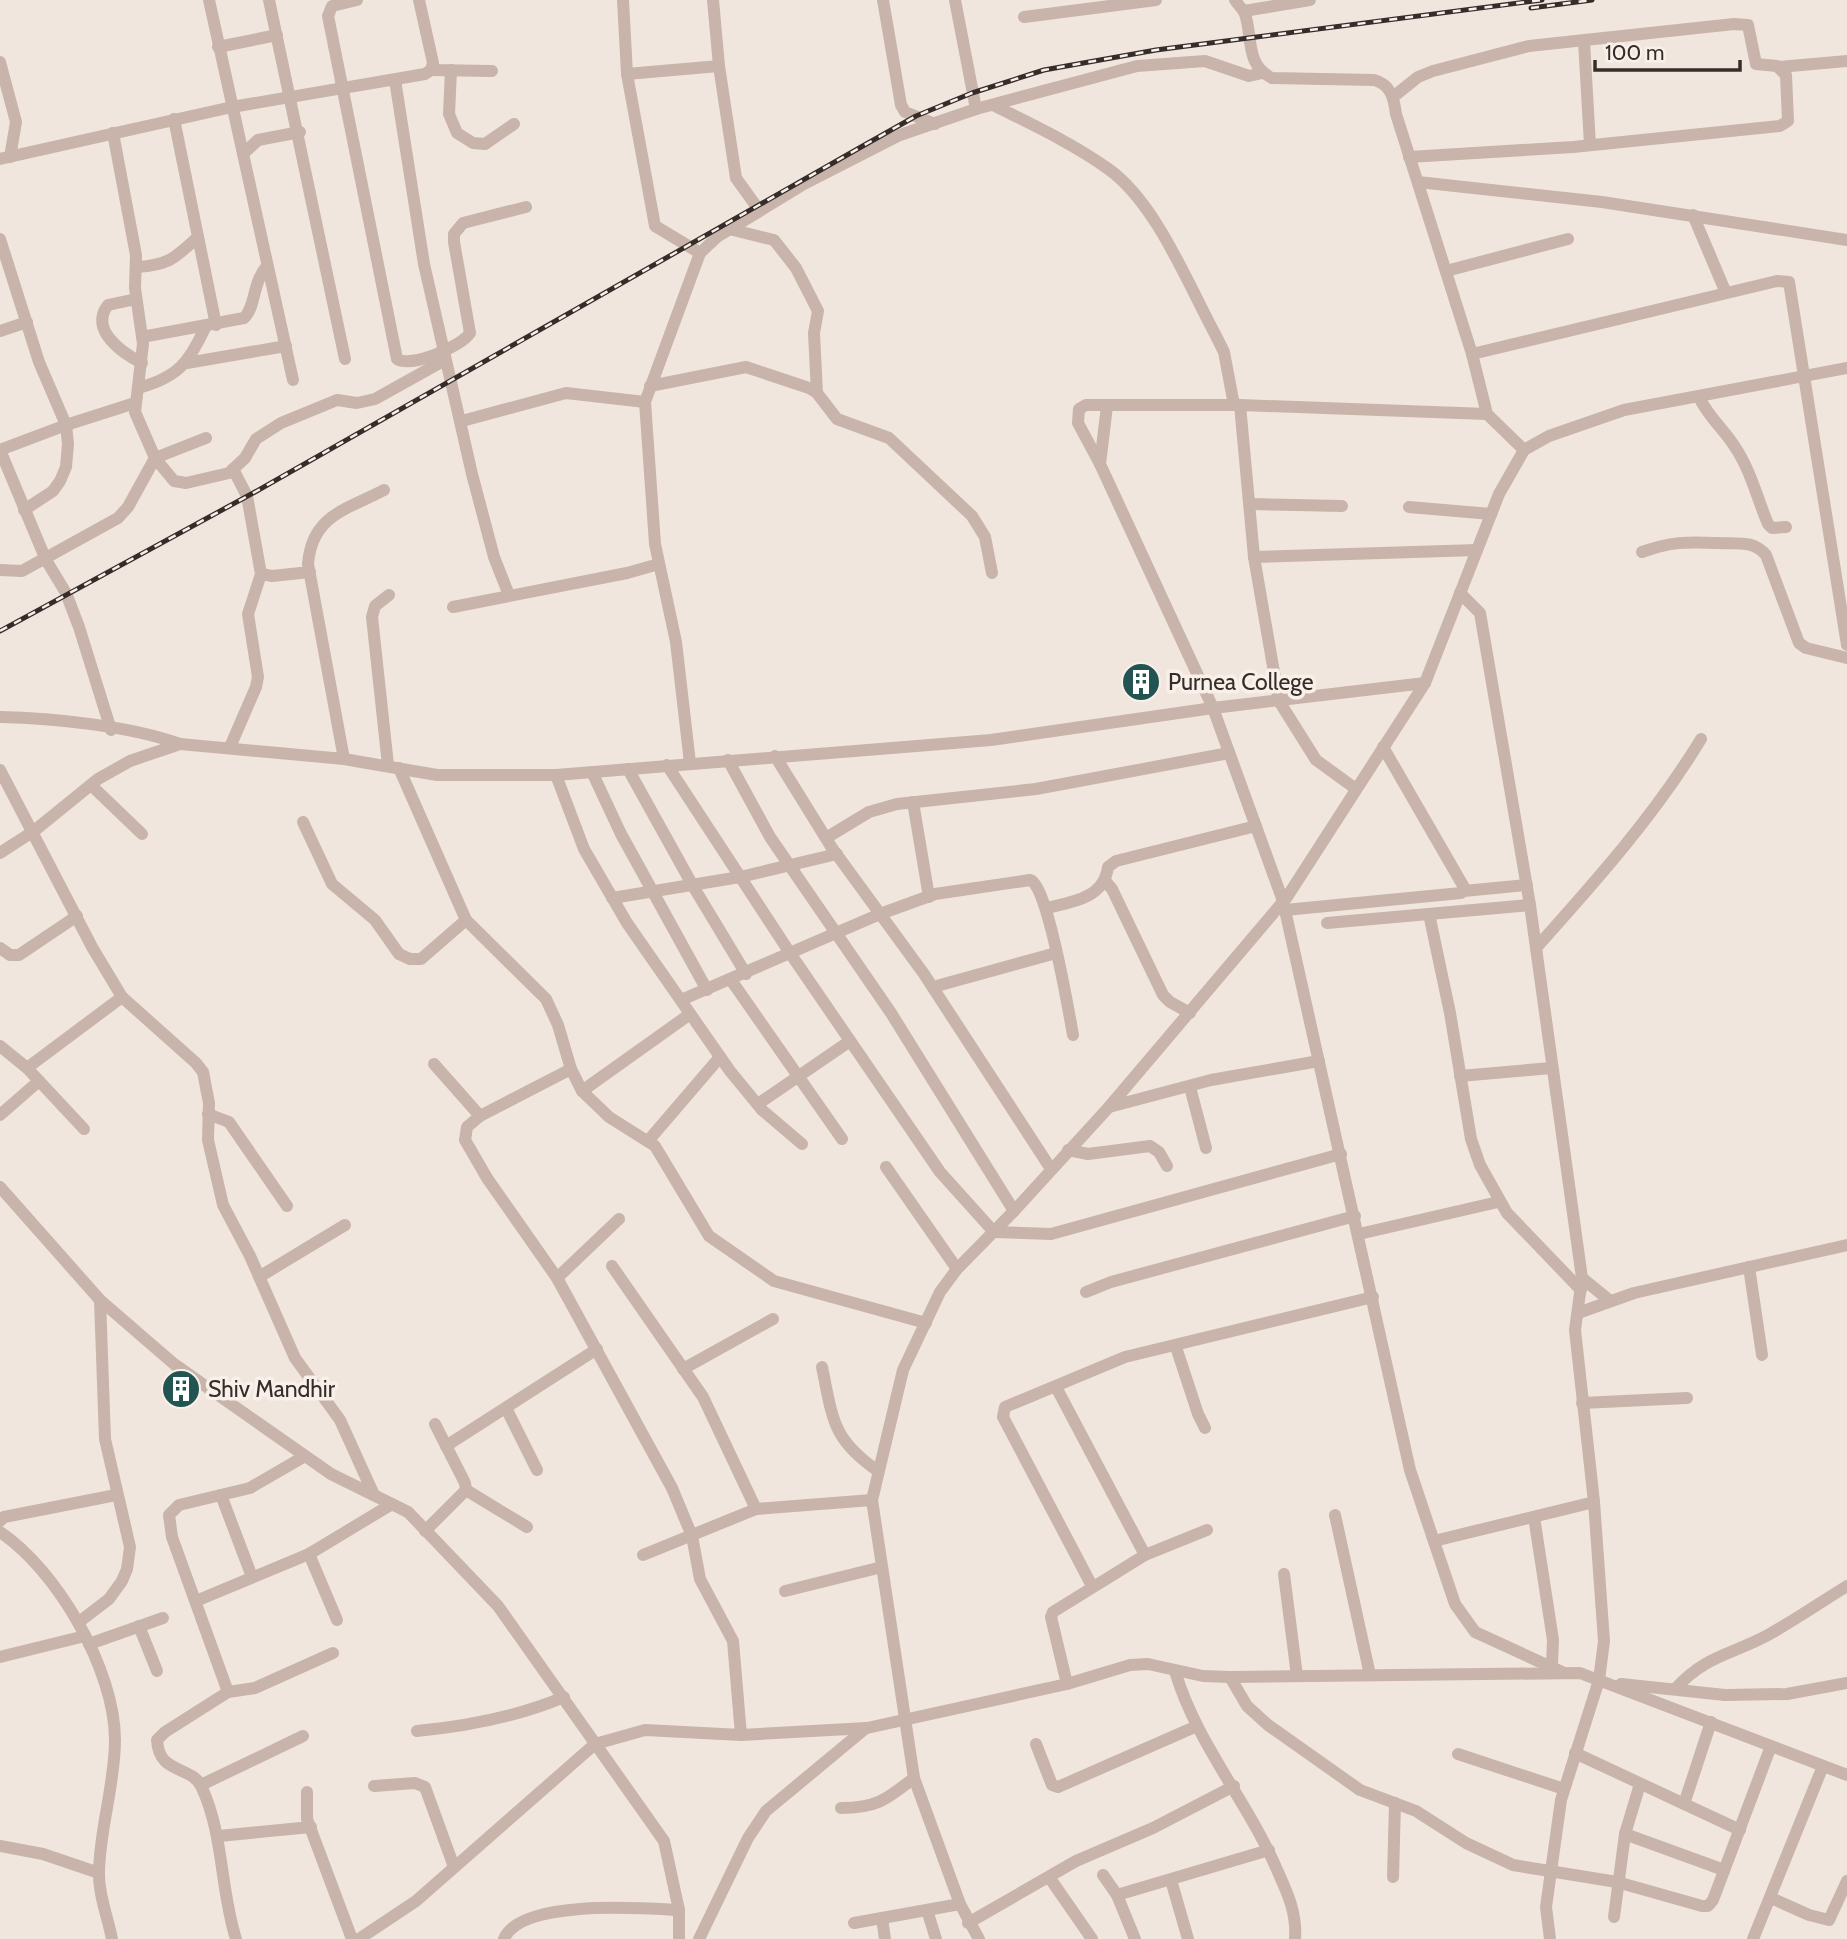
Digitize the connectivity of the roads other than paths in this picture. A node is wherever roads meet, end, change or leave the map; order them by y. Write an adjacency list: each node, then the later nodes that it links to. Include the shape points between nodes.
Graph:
1 (208, 0): 19 (street)
2 (269, 0): 17 (street)
3 (325, 0): 15 (street)
4 (357, 0): 15 (street, via 332,6)
5 (419, 0): 24 (street)
6 (623, 0): 28 (street)
7 (713, 0): 22 (street)
8 (883, 0): 38 (street, via 901,105 905,112)
9 (955, 0): 35 (street)
10 (1156, 0): 13 (street)
11 (1235, 0): 14 (street)
12 (1310, 0): 14 (street)
13 (1109, 3): 16 (street)
14 (1244, 11): 27 (street, via 1254,64)
15 (328, 16): 30 (street)
16 (1024, 18)
17 (277, 35): 19 (street); 31 (street)
18 (1584, 41): 23 (street, via 1742,24 1751,32 1756,64); 32 (street, via 1529,46 1433,71); 41 (street)
19 (218, 47): 34 (street)
20 (1847, 61): 23 (street)
21 (0, 62): 44 (street, via 16,122)
22 (719, 66): 28 (street); 47 (street, via 736,178)
23 (1779, 68): 41 (street, via 1786,75 1785,125)
24 (431, 70): 25 (street); 29 (street)
25 (451, 70): 26 (street); 37 (street, via 449,114 457,133 485,144)
26 (492, 71)
27 (1262, 73): 32 (street, via 1272,78 1374,80 1383,82); 33 (street, via 1248,76 1205,61 1136,66)
28 (627, 74): 54 (street, via 655,226)
29 (396, 80): 30 (street); 66 (street, via 424,264)
30 (344, 86): 31 (street); 66 (street, via 397,359 414,362)
31 (291, 95): 34 (street); 39 (street)
32 (1394, 97): 43 (street)
33 (993, 105): 35 (street); 79 (street, via 1108,168 1129,188 1151,217 1224,352)
34 (232, 107): 36 (street); 42 (street)
35 (976, 109): 38 (street)
36 (174, 119): 40 (street); 50 (street)
37 (514, 124)
38 (935, 124): 47 (street, via 900,135)
39 (299, 132): 42 (street, via 258,140); 67 (street)
40 (113, 133): 44 (street); 56 (street)
41 (1590, 145): 43 (street)
42 (243, 154): 55 (street)
43 (1409, 157): 45 (street)
44 (5, 158)
45 (1418, 182): 48 (street); 57 (street)
46 (526, 207): 66 (street, via 457,228 454,242 470,333)
47 (759, 210): 49 (street)
48 (1693, 215): 53 (street); 58 (street)
49 (729, 229): 54 (street); 75 (street, via 774,240 796,268 818,311 814,333)
50 (198, 237): 56 (street, via 173,260); 61 (street)
51 (0, 239): 60 (street)
52 (1568, 240): 57 (street)
53 (1847, 240)
54 (699, 253): 73 (street)
55 (267, 266): 61 (street, via 253,288 248,314 237,322); 64 (street)
56 (137, 267): 59 (street)
57 (1446, 271): 65 (street)
58 (1726, 293): 65 (street); 71 (street, via 1789,282)
59 (136, 299): 63 (street); 68 (street, via 108,306 104,325 116,349)
60 (27, 322): 62 (street); 83 (street)
61 (211, 326): 63 (street); 69 (street)
62 (0, 331)
63 (142, 337): 68 (street)
64 (286, 346): 69 (street); 72 (street)
65 (1472, 354): 81 (street)
66 (444, 356): 82 (street); 88 (street, via 375,399 357,403 338,400 281,423 256,439)
67 (345, 359)
68 (142, 363): 74 (street)
69 (187, 363): 74 (street, via 162,382)
70 (1847, 368): 71 (street)
71 (1802, 379): 76 (street); 109 (street)
72 (293, 380)
73 (650, 386): 75 (street, via 746,367); 77 (street)
74 (138, 388): 78 (street)
75 (817, 393): 103 (street, via 837,419 889,439 972,516 985,537)
76 (1699, 397): 85 (street, via 1624,410 1549,436); 95 (street, via 1751,474 1768,524)
77 (645, 402): 82 (street, via 566,393); 100 (street)
78 (135, 403): 83 (street); 86 (street)
79 (1237, 405): 80 (street); 81 (street); 90 (street)
80 (1107, 406): 87 (street); 87 (street, via 1086,405 1079,410 1078,423)
81 (1487, 414): 85 (street)
82 (461, 421): 107 (street, via 494,557)
83 (66, 425): 93 (street, via 66,467 60,481); 93 (street, via 0,450)
84 (206, 438): 86 (street)
85 (1524, 450): 94 (street)
86 (155, 458): 88 (street, via 178,483); 99 (street, via 118,517)
87 (1100, 464): 113 (street)
88 (233, 469): 104 (street, via 247,496)
89 (384, 489): 102 (street, via 321,523 309,552)
90 (1251, 504): 91 (street); 98 (street)
91 (1342, 506)
92 (1409, 507): 94 (street)
93 (24, 510): 99 (street)
94 (1491, 514): 96 (street)
95 (1786, 527)
96 (1477, 550): 98 (street); 105 (street)
97 (1642, 552): 110 (street, via 1692,540 1759,547 1799,643)
98 (1254, 557): 112 (street)
99 (46, 560): 101 (street, via 22,571); 115 (street, via 79,627)
100 (659, 564): 107 (street); 124 (street, via 676,642)
101 (0, 570)
102 (310, 572): 104 (street); 122 (street)
103 (992, 573)
104 (261, 574): 118 (street, via 248,614 258,677)
105 (1460, 593): 111 (street); 144 (street, via 1480,613)
106 (389, 595): 126 (street, via 375,606 372,617)
107 (509, 595): 108 (street)
108 (453, 607)
109 (1847, 645)
110 (1847, 658)
111 (1425, 683): 112 (street); 119 (street)
112 (1279, 701): 113 (street); 132 (street, via 1316,760)
113 (1213, 708): 120 (street); 121 (street, via 991,740)
114 (0, 717): 115 (street)
115 (110, 730): 117 (street, via 158,736)
116 (1701, 739): 160 (street, via 1679,775 1590,888)
117 (180, 744): 118 (street); 131 (street, via 130,761)
118 (230, 747): 122 (street)
119 (1384, 747): 132 (street); 146 (street)
120 (1229, 753): 133 (street, via 1036,789); 135 (street)
121 (775, 756): 123 (street); 138 (street)
122 (344, 759): 126 (street)
123 (727, 760): 124 (street); 141 (street)
124 (690, 763): 125 (street)
125 (667, 765): 127 (street); 142 (street)
126 (393, 767): 130 (street, via 469,777); 156 (street)
127 (628, 769): 129 (street); 145 (street)
128 (0, 770): 136 (street)
129 (592, 772): 130 (street); 147 (street)
130 (556, 775): 149 (street, via 584,849)
131 (92, 786): 136 (street); 137 (street)
132 (1356, 789): 151 (street)
133 (913, 803): 138 (street, via 869,812); 148 (street)
134 (303, 822): 156 (street, via 332,884 375,920 399,954 421,959)
135 (1256, 826): 143 (street, via 1116,861 1108,867); 151 (street)
136 (34, 831): 139 (street); 155 (street)
137 (142, 834)
138 (826, 838): 140 (street)
139 (0, 853)
140 (836, 854): 141 (street); 153 (street)
141 (788, 864): 142 (street); 158 (street)
142 (740, 877): 145 (street); 161 (street)
143 (1106, 882): 152 (street, via 1082,900); 169 (street, via 1163,995)
144 (1527, 885): 146 (street); 150 (street)
145 (692, 886): 147 (street); 163 (street)
146 (1464, 891): 151 (street)
147 (653, 893): 149 (street); 166 (street)
148 (929, 897): 152 (street, via 1030,880 1039,885); 153 (street)
149 (612, 898): 168 (street)
150 (1530, 905): 154 (street); 160 (street)
151 (1284, 906): 169 (street); 175 (street)
152 (1046, 908): 162 (street)
153 (880, 914): 158 (street); 165 (street)
154 (1429, 914): 157 (street); 181 (street)
155 (76, 916): 159 (street, via 19,955); 167 (street)
156 (466, 920): 179 (street, via 545,999)
157 (1327, 923)
158 (836, 934): 161 (street); 203 (street, via 891,1013)
159 (0, 948)
160 (1536, 948): 177 (street)
161 (790, 953): 163 (street); 172 (street)
162 (1056, 953): 165 (street); 171 (street)
163 (746, 974): 164 (street)
164 (731, 980): 166 (street); 180 (street)
165 (933, 987): 199 (street)
166 (707, 990): 168 (street)
167 (122, 997): 178 (street); 187 (street, via 203,1072)
168 (681, 1000): 170 (street)
169 (1190, 1013): 186 (street)
170 (690, 1014): 174 (street); 184 (street)
171 (1073, 1035)
172 (850, 1041): 180 (street); 207 (street, via 940,1172)
173 (0, 1046): 178 (street)
174 (720, 1056): 185 (street); 192 (street)
175 (1319, 1061): 183 (street); 196 (street)
176 (434, 1064): 189 (street)
177 (1550, 1068): 181 (street); 215 (street)
178 (27, 1069): 182 (street)
179 (571, 1069): 184 (street); 189 (street)
180 (797, 1075): 185 (street); 191 (street)
181 (1461, 1076): 201 (street, via 1471,1139)
182 (38, 1081): 188 (street); 190 (street)
183 (1190, 1087): 186 (street); 194 (street)
184 (582, 1091): 192 (street, via 609,1117)
185 (758, 1104): 193 (street)
186 (1109, 1107): 195 (street)
187 (208, 1114): 202 (street, via 229,1122); 213 (street, via 217,1188)
188 (0, 1115)
189 (480, 1116): 214 (street, via 467,1126 465,1140)
190 (84, 1129)
191 (842, 1139)
192 (648, 1142): 222 (street, via 664,1159 709,1236 774,1281)
193 (802, 1144)
194 (1206, 1148)
195 (1068, 1150): 197 (street, via 1087,1154 1150,1146); 199 (street)
196 (1341, 1154): 204 (street); 207 (street, via 1051,1234)
197 (1167, 1166)
198 (886, 1167): 212 (street)
199 (1051, 1169): 203 (street)
200 (0, 1187): 218 (street)
201 (1498, 1202): 208 (street); 215 (street)
202 (287, 1206)
203 (1014, 1211): 207 (street)
204 (1355, 1216): 208 (street); 216 (street)
205 (619, 1219): 214 (street)
206 (345, 1225): 213 (street)
207 (994, 1232): 212 (street)
208 (1359, 1234): 217 (street)
209 (1847, 1245): 211 (street)
210 (612, 1266): 228 (street)
211 (1749, 1267): 219 (street); 225 (street)
212 (957, 1269): 222 (street)
213 (259, 1277): 243 (street, via 295,1357 340,1420)
214 (557, 1278): 224 (street)
215 (1581, 1284): 219 (street); 220 (street)
216 (1086, 1292)
217 (1373, 1297): 223 (street); 256 (street, via 1410,1470)
218 (100, 1300): 227 (street); 241 (street, via 105,1438)
219 (1608, 1300): 220 (street)
220 (1578, 1313): 232 (street, via 1575,1330)
221 (773, 1319): 228 (street)
222 (926, 1323): 239 (street, via 903,1370)
223 (1176, 1347): 229 (street, via 1125,1357); 235 (street)
224 (597, 1349): 233 (street); 255 (street, via 672,1488)
225 (1762, 1355)
226 (822, 1367): 239 (street, via 839,1435 852,1453)
227 (180, 1368): 231 (street, via 173,1385); 237 (street)
228 (683, 1369): 247 (street, via 703,1397)
229 (1056, 1387): 259 (street); 263 (street, via 1005,1407 1003,1417)
230 (1687, 1398): 232 (street)
231 (178, 1400)
232 (1582, 1403): 245 (street)
233 (506, 1408): 236 (street); 238 (street)
234 (435, 1424): 236 (street)
235 (1206, 1428)
236 (446, 1446): 240 (street)
237 (305, 1456): 242 (street, via 250,1489); 243 (street)
238 (537, 1470)
239 (878, 1471): 244 (street)
240 (466, 1490): 251 (street); 253 (street)
241 (116, 1495): 250 (street); 269 (street, via 130,1546 127,1569 109,1599)
242 (221, 1495): 262 (street); 266 (street, via 179,1505 169,1515 172,1537)
243 (374, 1495): 246 (street)
244 (872, 1500): 247 (street); 260 (street)
245 (1594, 1502): 249 (street); 280 (street)
246 (392, 1504): 253 (street, via 408,1512); 257 (street)
247 (756, 1509): 255 (street)
248 (1335, 1516): 277 (street)
249 (1534, 1517): 256 (street); 274 (street)
250 (0, 1521)
251 (527, 1527)
252 (1207, 1530): 259 (street)
253 (425, 1531): 285 (street, via 498,1606)
254 (0, 1532): 269 (street, via 54,1582)
255 (692, 1536): 258 (street); 291 (street, via 700,1579 733,1641)
256 (1434, 1541): 274 (street, via 1455,1604 1475,1632)
257 (309, 1554): 262 (street); 268 (street)
258 (643, 1555)
259 (1145, 1555): 263 (street)
260 (882, 1567): 265 (street); 286 (street)
261 (1284, 1574): 278 (street)
262 (252, 1577): 266 (street)
263 (1092, 1586): 282 (street, via 1051,1617)
264 (1847, 1586): 283 (street, via 1767,1636 1693,1669)
265 (785, 1591)
266 (196, 1601): 284 (street)
267 (163, 1618): 270 (street)
268 (337, 1620)
269 (79, 1622): 271 (street)
270 (139, 1626): 271 (street); 275 (street)
271 (87, 1640): 273 (street); 319 (street, via 115,1731)
272 (333, 1653): 284 (street, via 255,1688)
273 (0, 1657)
274 (1557, 1668): 277 (street); 280 (street)
275 (157, 1671)
276 (1175, 1671): 279 (street); 282 (street, via 1129,1665); 288 (street)
277 (1370, 1675): 278 (street)
278 (1297, 1676): 279 (street)
279 (1230, 1678): 307 (street, via 1247,1706 1268,1725 1360,1790)
280 (1605, 1682): 283 (street); 287 (street); 296 (street)
281 (1847, 1683): 283 (street, via 1787,1694 1725,1695)
282 (1067, 1685): 286 (street)
283 (1675, 1689)
284 (228, 1692): 302 (street, via 158,1740 164,1760)
285 (564, 1698): 290 (street, via 461,1727); 293 (street)
286 (906, 1720): 289 (street); 300 (street)
287 (1711, 1723): 295 (street); 308 (street)
288 (1197, 1726): 294 (street, via 1058,1787 1052,1785); 304 (street)
289 (867, 1728): 291 (street); 341 (street, via 766,1811)
290 (417, 1731)
291 (741, 1735): 293 (street, via 645,1730)
292 (303, 1736): 302 (street)
293 (597, 1744): 316 (street); 329 (street, via 664,1841)
294 (1036, 1744)
295 (1772, 1746): 298 (street); 311 (street)
296 (1575, 1753): 301 (street); 305 (street)
297 (1458, 1754): 305 (street)
298 (1823, 1766): 299 (street); 327 (street)
299 (1847, 1775)
300 (914, 1778): 309 (street, via 882,1803); 328 (street)
301 (1640, 1784): 308 (street); 312 (street)
302 (201, 1785): 313 (street)
303 (374, 1786): 316 (street, via 415,1783 425,1787)
304 (1234, 1786): 315 (street); 321 (street)
305 (1564, 1789): 317 (street)
306 (307, 1792): 310 (street)
307 (1395, 1803): 317 (street, via 1513,1865); 322 (street)
308 (1684, 1804): 311 (street)
309 (841, 1808)
310 (311, 1827): 313 (street); 338 (street)
311 (1740, 1830): 318 (street)
312 (1625, 1834): 318 (street); 325 (street)
313 (219, 1836): 337 (street, via 227,1910)
314 (0, 1846): 319 (street, via 43,1854)
315 (1269, 1850): 323 (street); 348 (street, via 1296,1918)
316 (454, 1867): 335 (street)
317 (1551, 1869): 325 (street); 349 (street, via 1546,1907)
318 (1724, 1870): 325 (street, via 1709,1906)
319 (99, 1873): 336 (street)
320 (1103, 1875): 326 (street)
321 (1049, 1877): 334 (street); 345 (street)
322 (1393, 1877)
323 (1171, 1880): 326 (street); 347 (street)
324 (1847, 1881): 327 (street, via 1829,1920)
325 (1617, 1882): 331 (street)
326 (1117, 1895): 346 (street)
327 (1771, 1898): 350 (street)
328 (960, 1904): 330 (street); 334 (street)
329 (679, 1910): 339 (street, via 579,1909 521,1921 509,1927); 340 (street)
330 (927, 1910): 332 (street); 343 (street)
331 (1614, 1917)
332 (882, 1918): 333 (street); 342 (street)
333 (854, 1923)
334 (968, 1923): 344 (street)
335 (369, 1936)
336 (112, 1939)
337 (236, 1939)
338 (352, 1939)
339 (504, 1939)
340 (679, 1939)
341 (699, 1939)
342 (885, 1939)
343 (936, 1939)
344 (979, 1939)
345 (1092, 1939)
346 (1135, 1939)
347 (1188, 1939)
348 (1295, 1939)
349 (1550, 1939)
350 (1753, 1939)

